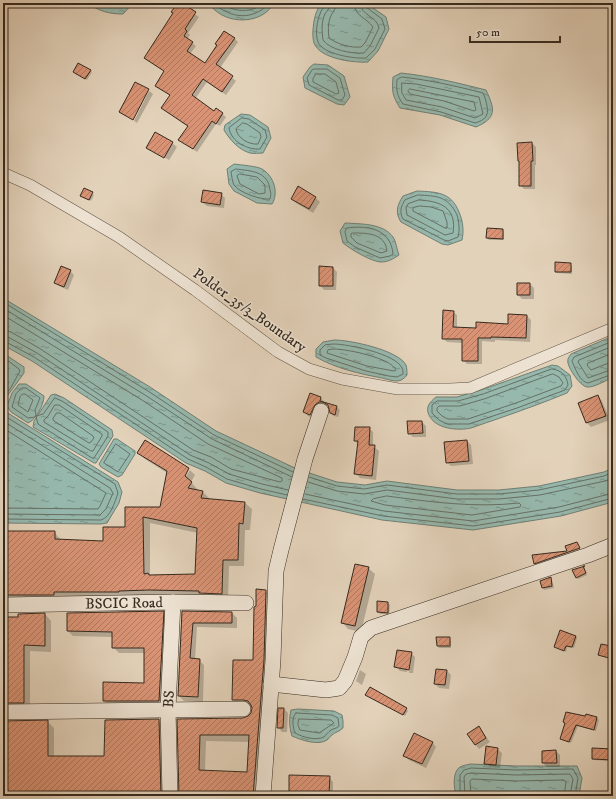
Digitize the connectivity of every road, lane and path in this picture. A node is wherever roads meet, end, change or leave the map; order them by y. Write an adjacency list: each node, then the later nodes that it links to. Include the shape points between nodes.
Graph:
1 (3, 174): 2 (street, Polder_35/3_Boundary, via 30,185 119,237 278,352 309,370 342,379 398,389 470,388)
2 (613, 328)
3 (321, 411): 8 (street, via 305,459 276,572)
4 (613, 545): 8 (street, via 371,628 361,637 355,658 339,688 326,690)
5 (173, 602): 6 (street, BSCIC Road); 7 (street, BSCIC Road); 9 (street, BS)
6 (246, 603)
7 (3, 605)
8 (271, 684): 13 (street)
9 (168, 709): 10 (street); 11 (street); 12 (street, BS)
10 (243, 709)
11 (3, 712)
12 (170, 796)
13 (263, 796)

